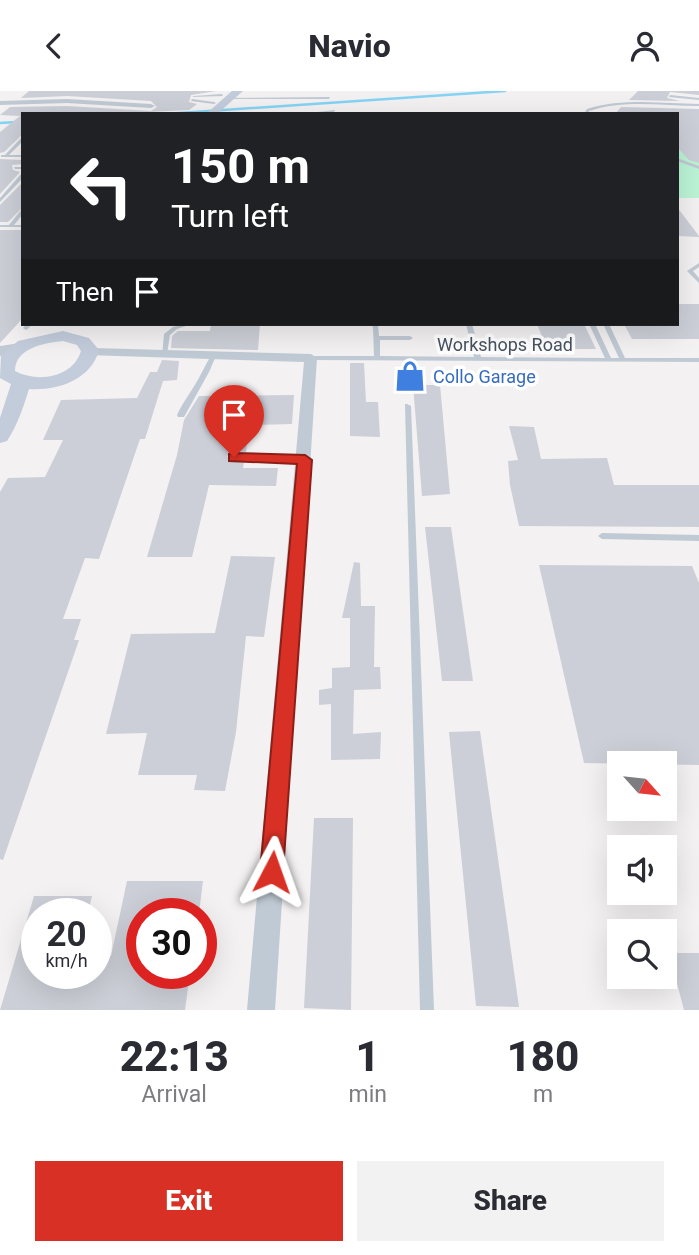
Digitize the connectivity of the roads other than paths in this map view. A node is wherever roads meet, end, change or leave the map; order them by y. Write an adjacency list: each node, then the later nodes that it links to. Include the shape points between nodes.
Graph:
1 (79, 91): 7 (street)
2 (238, 91): 6 (main road)
3 (670, 96): 5 (lane)
4 (329, 98): 6 (lane)
5 (699, 99)
6 (221, 100): 6 (lane, via 193,98); 12 (main road)
7 (67, 101): 8 (street); 10 (street)
8 (0, 103)
9 (699, 105): 14 (lane, via 617,104)
10 (151, 106)
11 (334, 111): 13 (lane)
12 (205, 112)
13 (326, 112)
14 (586, 112)
15 (21, 140): 16 (lane)
16 (3, 156): 17 (lane)
17 (21, 156)
18 (679, 160): 21 (lane)
19 (15, 168): 20 (lane)
20 (21, 168)
21 (699, 168)
22 (21, 177): 23 (lane)
23 (0, 201)
24 (21, 213): 26 (lane)
25 (0, 226): 26 (lane)
26 (10, 226): 27 (lane)
27 (21, 226)
28 (699, 265): 29 (lane, via 690,271)
29 (699, 281)
30 (182, 326): 40 (lane, via 167,334)
31 (376, 326): 37 (lane)
32 (470, 326): 44 (lane)
33 (593, 326): 45 (lane)
34 (607, 326): 46 (lane)
35 (54, 330): 36 (main road); 48 (main road)
36 (76, 330): 39 (main road)
37 (377, 338): 38 (lane); 43 (lane)
38 (410, 338)
39 (92, 352): 40 (street); 50 (main road, via 81,370)
40 (164, 354): 41 (street)
41 (213, 356): 42 (street); 52 (lane, via 204,380)
42 (311, 358): 43 (lane, Workshops Road); 56 (street)
43 (377, 359): 44 (lane, Workshops Road)
44 (478, 359): 45 (lane, Workshops Road)
45 (609, 360): 46 (lane, Workshops Road)
46 (623, 360): 47 (lane, Workshops Road)
47 (699, 360)
48 (1, 362): 49 (main road, via 6,374)
49 (21, 383): 50 (main road); 53 (main road)
50 (50, 383): 53 (main road)
51 (407, 406): 60 (lane)
52 (181, 415)
53 (12, 416): 54 (main road)
54 (0, 436)
55 (234, 457): 56 (lane)
56 (305, 460): 59 (street)
57 (602, 536): 58 (lane)
58 (699, 538)
59 (261, 1010)
60 (428, 1010)

